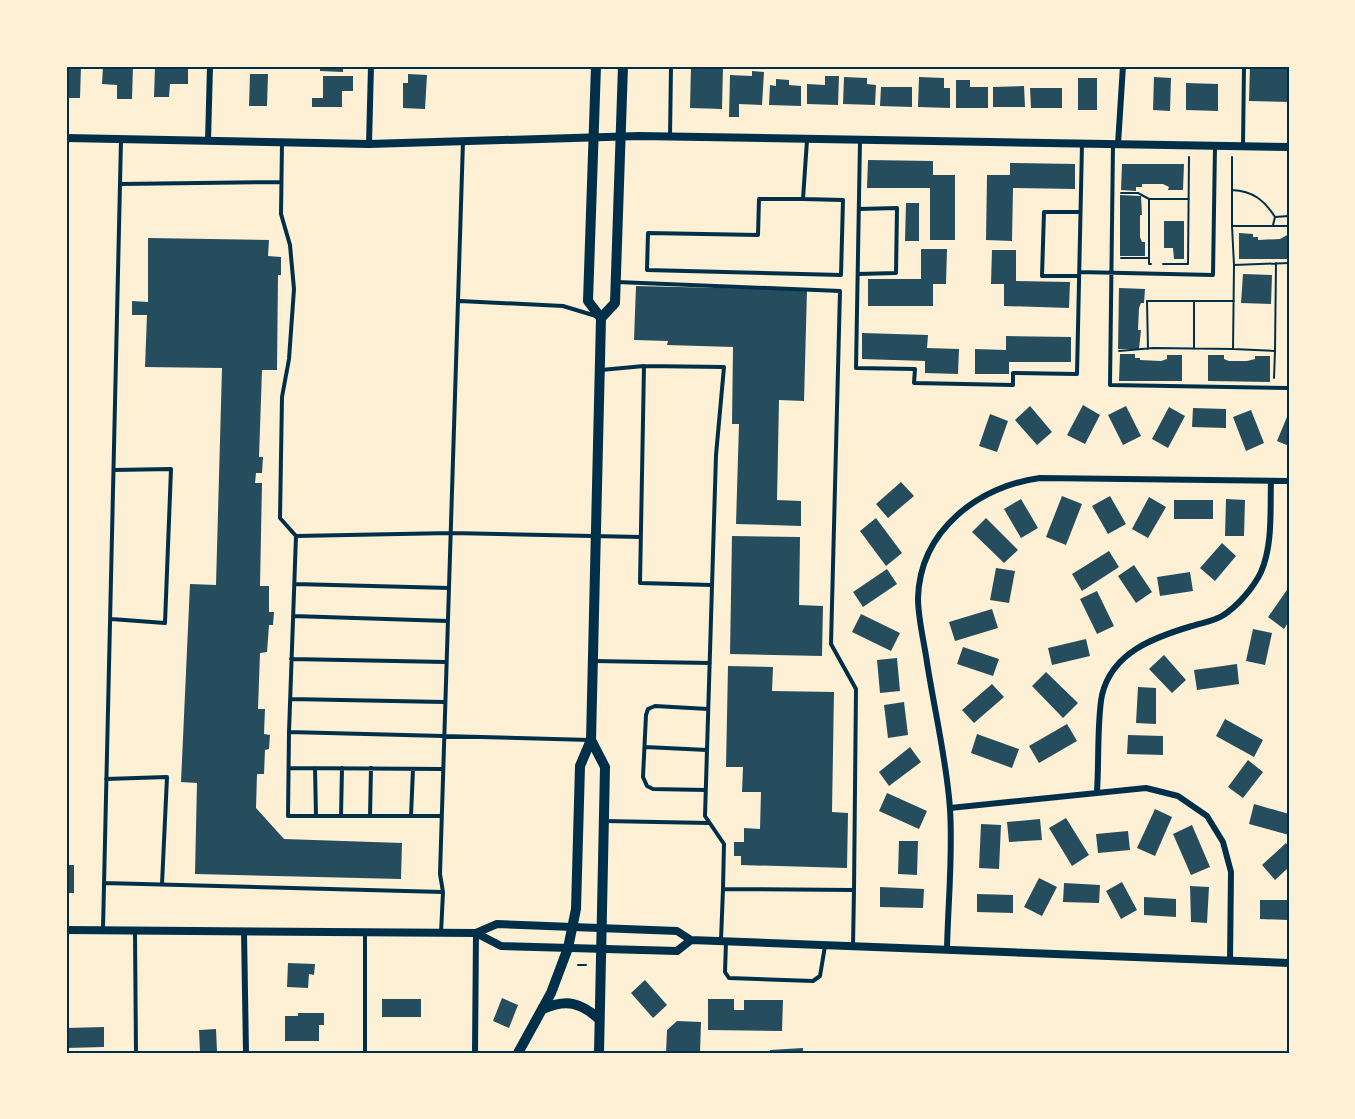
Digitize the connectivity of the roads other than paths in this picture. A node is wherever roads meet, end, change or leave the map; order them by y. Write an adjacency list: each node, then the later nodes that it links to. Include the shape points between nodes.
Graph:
1 (210, 66): 14 (street)
2 (371, 66): 18 (street)
3 (596, 66): 8 (main road)
4 (623, 66): 9 (main road)
5 (671, 66): 10 (lane)
6 (1123, 66): 20 (street)
7 (1244, 66): 22 (lane)
8 (594, 137): 9 (street); 15 (street); 36 (main road, via 588,301)
9 (620, 137): 10 (street); 34 (main road)
10 (670, 137): 13 (street)
11 (66, 138): 12 (street)
12 (121, 140): 14 (street); 25 (lane)
13 (807, 140): 16 (street); 27 (lane)
14 (208, 141): 17 (street)
15 (464, 141): 18 (street); 35 (lane)
16 (860, 141): 19 (street); 29 (lane)
17 (282, 143): 18 (street); 24 (lane)
18 (369, 144)
19 (1082, 144): 20 (street); 30 (lane)
20 (1116, 144): 21 (street); 31 (lane)
21 (1215, 146): 22 (street); 31 (lane, via 1212,275)
22 (1244, 146): 23 (street)
23 (1289, 147)
24 (280, 182): 25 (lane); 44 (lane, via 281,214 291,245 294,289 282,397 280,518)
25 (120, 184): 40 (lane)
26 (66, 187): 28 (lane)
27 (804, 199): 27 (lane, via 843,200 840,275 646,270 648,233 758,235 759,199)
28 (66, 207)
29 (859, 209): 32 (lane); 32 (lane, via 897,208 896,273)
30 (1080, 212): 33 (lane); 33 (lane, via 1044,212 1042,276)
31 (1111, 273): 33 (lane); 39 (lane, via 1110,384)
32 (858, 274): 33 (lane, via 856,368 915,369 914,383 1013,385 1013,373 1077,374)
33 (1079, 274)
34 (616, 282): 36 (main road, via 615,303); 85 (lane, via 840,291 831,644 856,689)
35 (460, 301): 36 (lane, via 563,306); 43 (lane)
36 (601, 318): 38 (main road)
37 (644, 366): 38 (lane); 46 (lane); 48 (lane, via 724,367 716,455)
38 (600, 370): 45 (main road)
39 (1289, 388)
40 (114, 470): 51 (lane); 51 (lane, via 171,469 165,623)
41 (1271, 481): 42 (street); 73 (street, via 1267,555 1261,573 1236,606 1220,617 1142,644 1124,657 1111,676 1102,695); 74 (street, via 1040,478 991,491 952,520 928,554 918,597)
42 (1289, 481)
43 (451, 533): 44 (lane); 45 (lane); 49 (lane)
44 (296, 536): 47 (lane)
45 (597, 537): 46 (lane); 54 (main road)
46 (641, 537): 48 (lane, via 640,583)
47 (294, 584): 49 (lane); 50 (lane)
48 (712, 585): 56 (lane)
49 (449, 588): 52 (lane)
50 (293, 616): 52 (lane); 53 (lane)
51 (111, 619): 71 (lane)
52 (447, 621): 55 (lane)
53 (291, 659): 55 (lane); 57 (lane)
54 (594, 661): 56 (lane); 62 (main road)
55 (446, 662): 58 (lane)
56 (710, 663): 59 (lane)
57 (290, 699): 58 (lane); 60 (lane)
58 (444, 702): 61 (lane)
59 (708, 709): 63 (lane, via 655,706 648,710); 64 (lane)
60 (288, 732): 61 (lane); 65 (lane)
61 (443, 734): 62 (lane); 70 (lane)
62 (591, 740): 80 (main road, via 605,767); 87 (main road, via 580,766)
63 (645, 747): 64 (lane); 72 (lane, via 643,777 647,786)
64 (707, 750): 72 (lane)
65 (289, 768): 66 (lane); 75 (lane, via 288,816)
66 (315, 768): 67 (lane); 75 (lane)
67 (342, 768): 68 (lane); 76 (lane)
68 (371, 768): 69 (lane); 77 (lane)
69 (413, 769): 70 (lane); 78 (lane)
70 (442, 769): 79 (lane)
71 (106, 779): 82 (lane); 83 (lane, via 166,777)
72 (706, 790): 81 (lane, via 705,816)
73 (1097, 791): 74 (street); 103 (street, via 1146,788 1178,796 1207,816 1218,832 1231,872)
74 (950, 808): 102 (street)
75 (315, 816): 76 (lane)
76 (341, 816): 77 (lane)
77 (370, 816): 78 (lane)
78 (411, 816): 79 (lane)
79 (442, 816): 86 (lane)
80 (604, 820): 81 (lane); 88 (main road)
81 (710, 823): 84 (lane, via 724,844)
82 (104, 883): 83 (lane); 90 (lane)
83 (162, 884): 86 (lane)
84 (723, 889): 85 (lane); 97 (lane)
85 (854, 890): 99 (lane)
86 (443, 892): 94 (lane)
87 (573, 927): 88 (street); 95 (street, via 497,924); 100 (main road)
88 (601, 929): 96 (street, via 677,931); 101 (main road)
89 (66, 930): 90 (street)
90 (103, 930): 91 (street)
91 (135, 930): 92 (street); 107 (lane)
92 (244, 931): 93 (street); 108 (street)
93 (365, 932): 94 (street); 109 (lane)
94 (441, 933): 95 (street)
95 (476, 933): 100 (street, via 501,946); 110 (street)
96 (691, 940): 97 (street); 101 (street, via 677,951)
97 (724, 942): 98 (street); 98 (lane, via 725,972 729,978 813,981 820,976)
98 (825, 946): 99 (street)
99 (853, 947): 102 (street)
100 (568, 948): 101 (street); 105 (main road)
101 (600, 949): 106 (main road)
102 (946, 950): 103 (street)
103 (1230, 961): 104 (street)
104 (1289, 963)
105 (543, 1009): 106 (main road, via 559,1002 574,1002); 111 (main road)
106 (599, 1019): 112 (main road)
107 (136, 1053)
108 (246, 1053)
109 (365, 1053)
110 (475, 1053)
111 (518, 1053)
112 (599, 1053)

